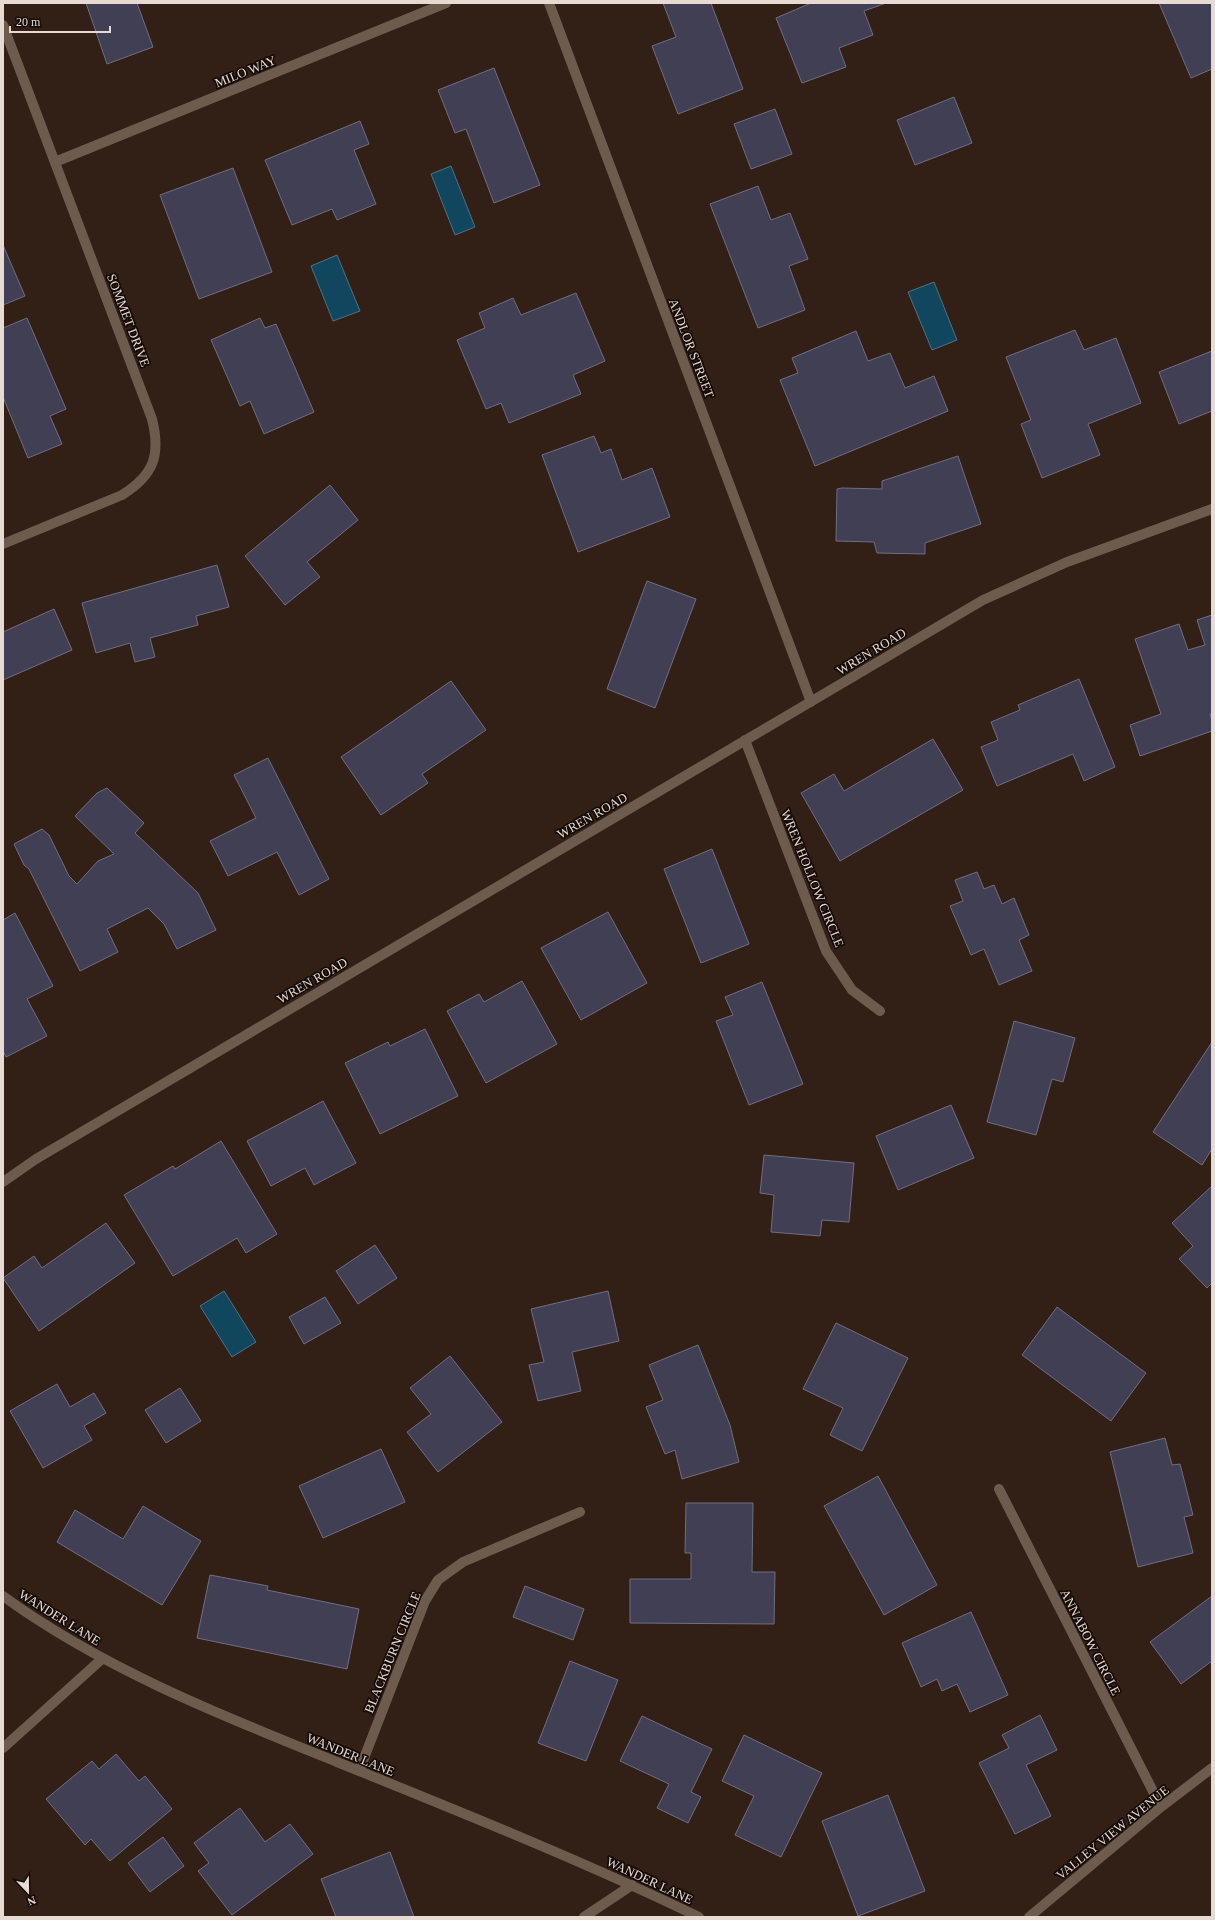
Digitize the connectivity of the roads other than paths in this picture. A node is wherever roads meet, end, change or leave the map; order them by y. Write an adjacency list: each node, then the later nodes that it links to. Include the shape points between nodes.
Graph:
1 (446, 3): 4 (street, MILO WAY)
2 (549, 3): 7 (street, ANDLOR STREET)
3 (3, 25): 4 (street, SOMMET DRIVE)
4 (55, 162): 6 (street, SOMMET DRIVE, via 152,419 156,450 145,476 122,495)
5 (1212, 509): 7 (street, WREN ROAD, via 1067,562 983,600)
6 (3, 544)
7 (811, 702): 8 (street, WREN ROAD)
8 (745, 740): 9 (street, WREN HOLLOW CIRCLE, via 826,951 852,990); 10 (street, WREN ROAD, via 228,1044 36,1159)
9 (880, 1011)
10 (3, 1182)
11 (999, 1489): 18 (street, ANNABOW CIRCLE)
12 (580, 1512): 17 (street, BLACKBURN CIRCLE, via 463,1562 438,1580 425,1601)
13 (3, 1596): 14 (street, WANDER LANE)
14 (103, 1658): 15 (street); 17 (street, WANDER LANE, via 227,1717)
15 (3, 1748)
16 (1212, 1768): 18 (street, VALLEY VIEW AVENUE)
17 (359, 1771): 19 (street, WANDER LANE)
18 (1161, 1807): 22 (street, VALLEY VIEW AVENUE)
19 (632, 1885): 20 (street); 21 (street, WANDER LANE)
20 (584, 1917)
21 (699, 1917)
22 (1029, 1917)

